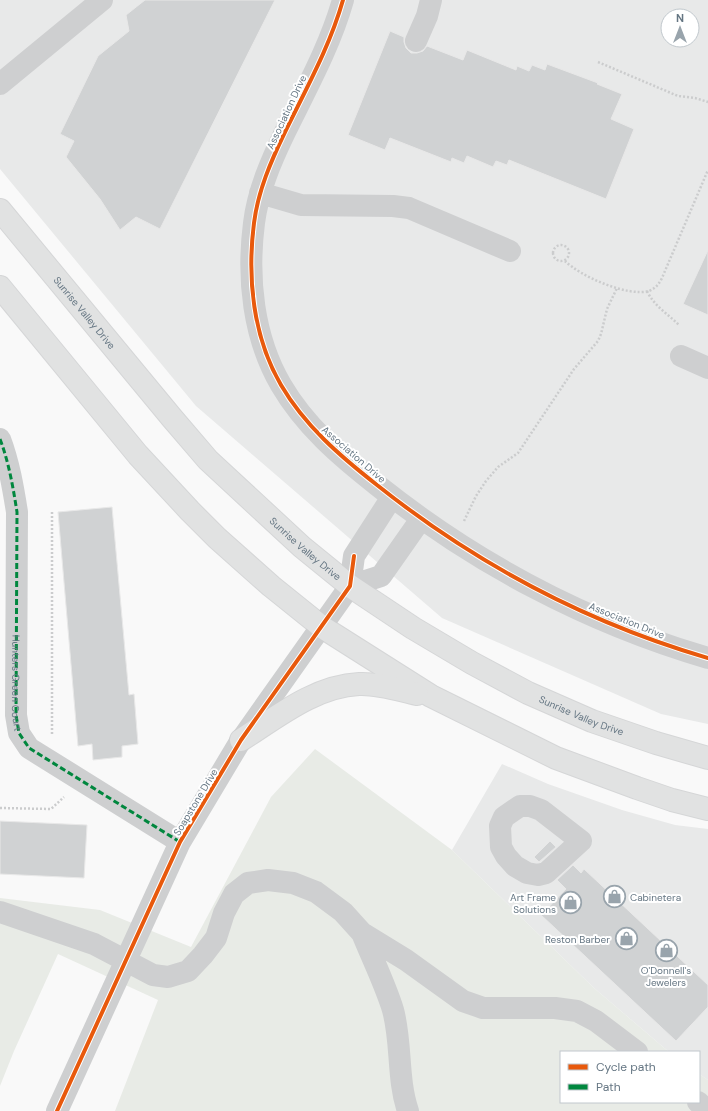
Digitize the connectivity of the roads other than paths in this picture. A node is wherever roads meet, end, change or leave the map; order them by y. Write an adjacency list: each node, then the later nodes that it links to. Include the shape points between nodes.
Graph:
1 (102, 0): 5 (street)
2 (343, 0): 6 (street, Association Drive, via 329,40 276,152)
3 (431, 0): 4 (street)
4 (416, 41)
5 (0, 84)
6 (260, 193): 8 (street, via 301,205 386,205 409,208); 13 (street, Association Drive, via 254,223 251,270 254,307 268,359 288,396 310,425 337,452)
7 (0, 210): 15 (main road, Sunrise Valley Drive, via 208,460 302,547)
8 (510, 251)
9 (0, 287): 16 (main road, via 138,455 190,511 271,586)
10 (681, 356): 11 (street)
11 (708, 368)
12 (0, 439): 22 (street, Hunters Green Court, via 7,457 17,512 16,715 19,733 29,748)
13 (392, 497): 14 (street, Association Drive); 15 (street, via 354,556)
14 (421, 519): 15 (street, via 381,576); 17 (street, Association Drive, via 522,580 580,610 639,635)
15 (350, 586): 16 (street, Soapstone Drive); 20 (main road, Sunrise Valley Drive, via 472,663 528,693 592,721)
16 (322, 627): 18 (main road); 19 (street, Soapstone Drive)
17 (708, 658)
18 (430, 696): 19 (main road, via 360,684 334,688 306,700); 21 (main road, via 556,758 672,800)
19 (242, 740): 22 (street, Soapstone Drive)
20 (708, 758)
21 (708, 809)
22 (180, 842): 25 (street, Soapstone Drive)
23 (0, 912): 25 (street, via 94,944)
24 (362, 932): 25 (street, via 343,912 316,892 293,882 248,882 234,894 224,913 216,938 188,971 168,977 153,975); 26 (street, via 463,1001 483,1008 555,1008 577,1011 596,1021); 28 (street, via 393,1010 399,1045)
25 (125, 961): 29 (street, Soapstone Drive)
26 (636, 1051)
27 (699, 1103): 30 (street)
28 (403, 1106)
29 (57, 1111)
30 (708, 1111)

